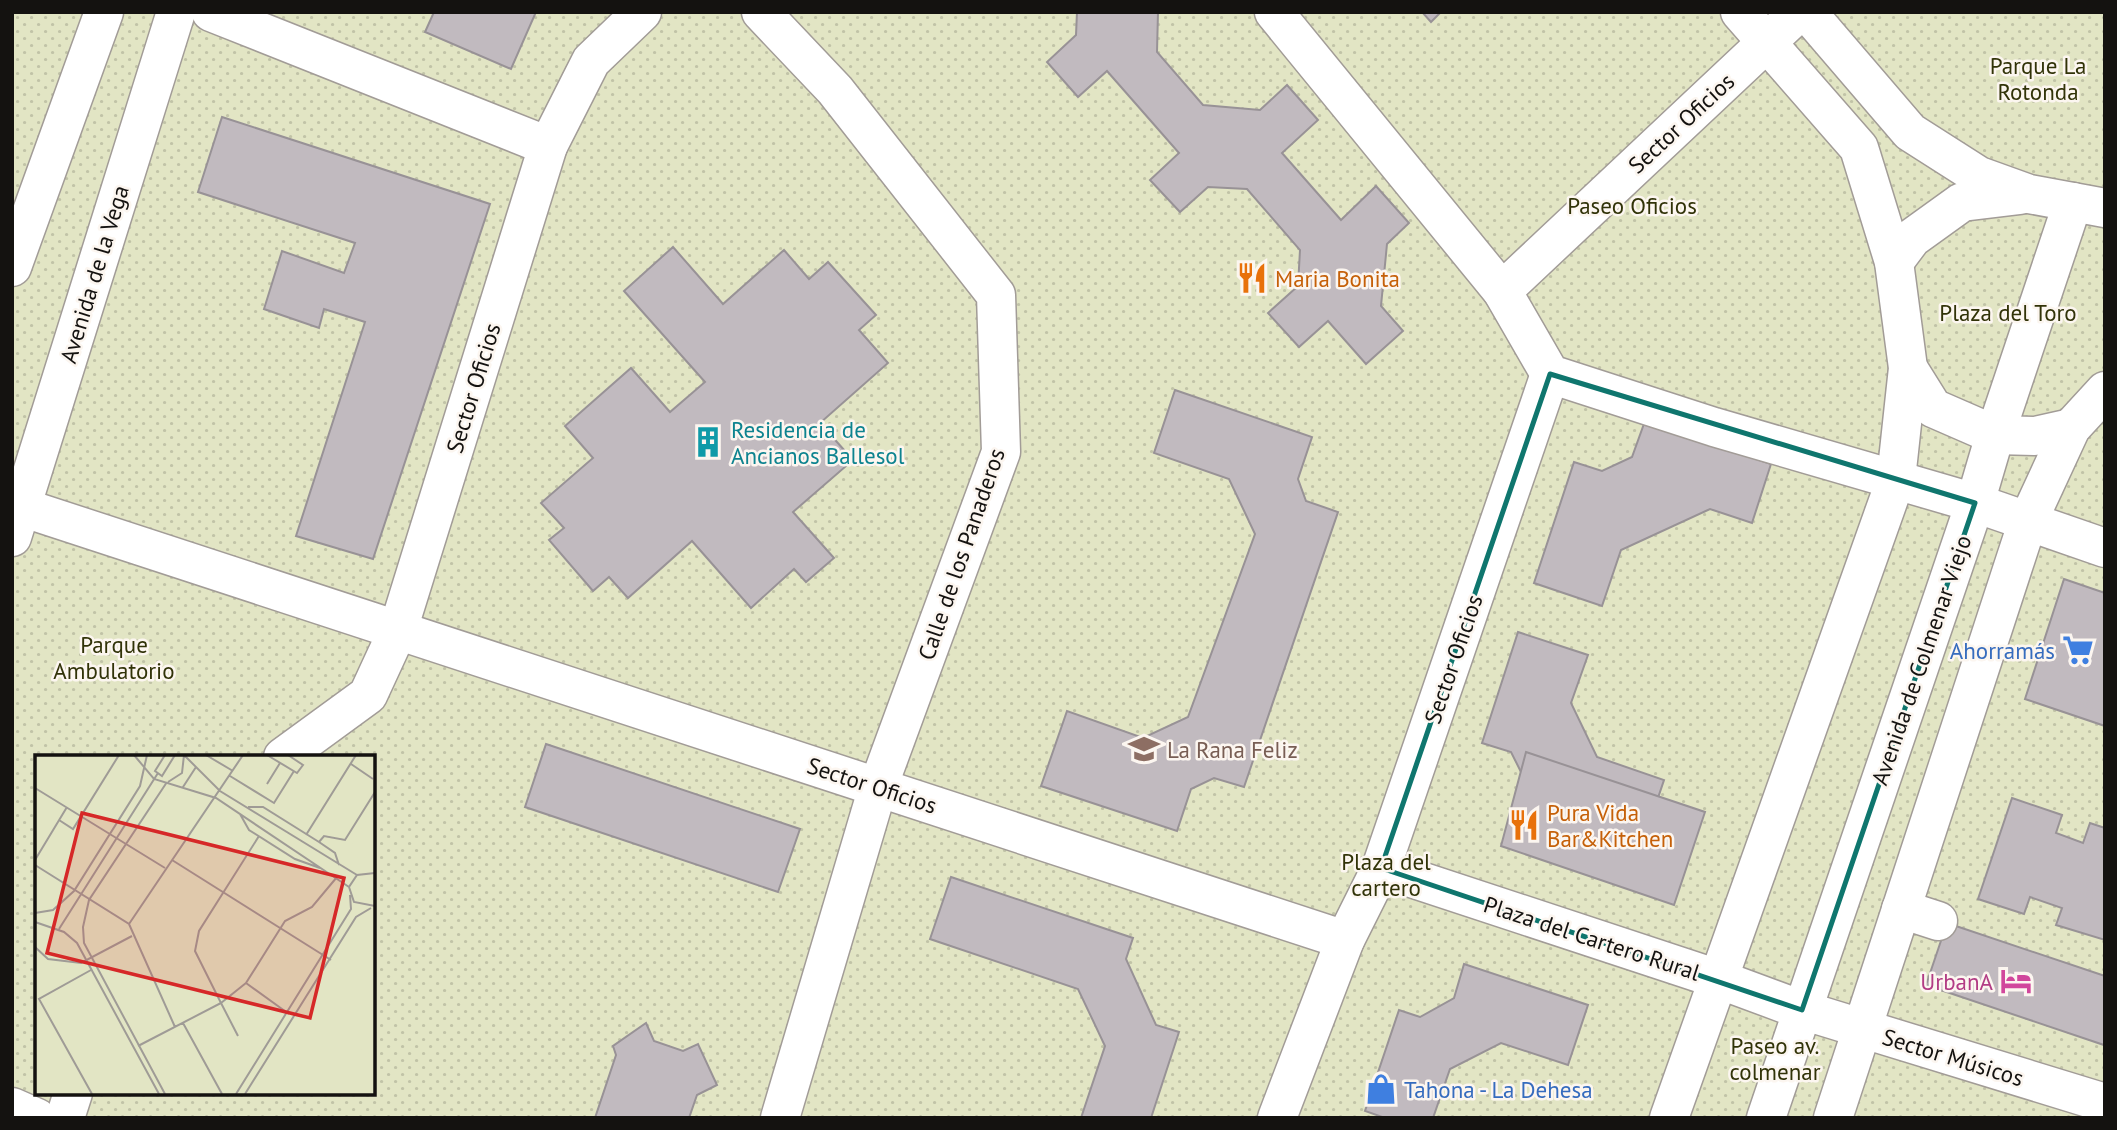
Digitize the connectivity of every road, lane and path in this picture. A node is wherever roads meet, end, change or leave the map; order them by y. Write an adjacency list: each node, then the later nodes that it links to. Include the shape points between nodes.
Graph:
1 (104, 12): 15 (street)
2 (176, 12): 24 (street, Avenida de la Vega)
3 (211, 12): 11 (street)
4 (642, 12): 11 (street, Sector Oficios, via 591,61)
5 (761, 12): 29 (street, Calle de los Panaderos, via 835,90 996,295 1000,452)
6 (1274, 12): 16 (street)
7 (1740, 12): 10 (street)
8 (1799, 12): 10 (street, Sector Oficios)
9 (1807, 12): 12 (street, via 1910,132 1979,176)
10 (1767, 42): 14 (street, via 1859,148); 16 (street, Sector Oficios)
11 (548, 146): 27 (street, Sector Oficios)
12 (2029, 194): 13 (street); 14 (street, via 1962,202 1912,238)
13 (2089, 205): 21 (street, Avenida de Colmenar Viejo)
14 (1894, 262): 17 (street)
15 (12, 267)
16 (1502, 290): 18 (street)
17 (1908, 368): 21 (street, via 1933,408); 22 (street)
18 (1550, 374): 22 (street); 30 (street, Sector Oficios)
19 (2105, 391): 20 (street)
20 (2071, 428): 21 (street, via 2035,436); 25 (street)
21 (1995, 435): 23 (street, Avenida de Colmenar Viejo)
22 (1896, 479): 23 (street); 34 (street)
23 (1975, 503): 25 (street); 35 (street, Avenida de Colmenar Viejo)
24 (15, 516): 27 (street, Sector Oficios)
25 (2028, 521): 26 (street); 31 (street)
26 (2105, 548)
27 (398, 630): 28 (street, Sector Oficios, via 368,695); 29 (street, Sector Oficios)
28 (286, 755)
29 (878, 787): 33 (street, Sector Oficios); 42 (street, Calle de los Panaderos)
30 (1381, 868): 33 (street, Sector Oficios); 34 (street, Plaza del Cartero Rural)
31 (1900, 909): 32 (street); 36 (street)
32 (1938, 921)
33 (1345, 940): 43 (street, Sector Oficios)
34 (1718, 979): 35 (street, Plaza del Cartero Rural); 44 (street)
35 (1802, 1010): 36 (street, Sector Músicos); 45 (street, Avenida de Colmenar Viejo)
36 (1862, 1028): 38 (street, Sector Músicos); 46 (street)
37 (72, 1095): 41 (street)
38 (2105, 1103)
39 (12, 1107): 40 (street)
40 (37, 1118)
41 (65, 1118)
42 (780, 1118)
43 (1277, 1118)
44 (1669, 1118)
45 (1766, 1118)
46 (1833, 1118)

